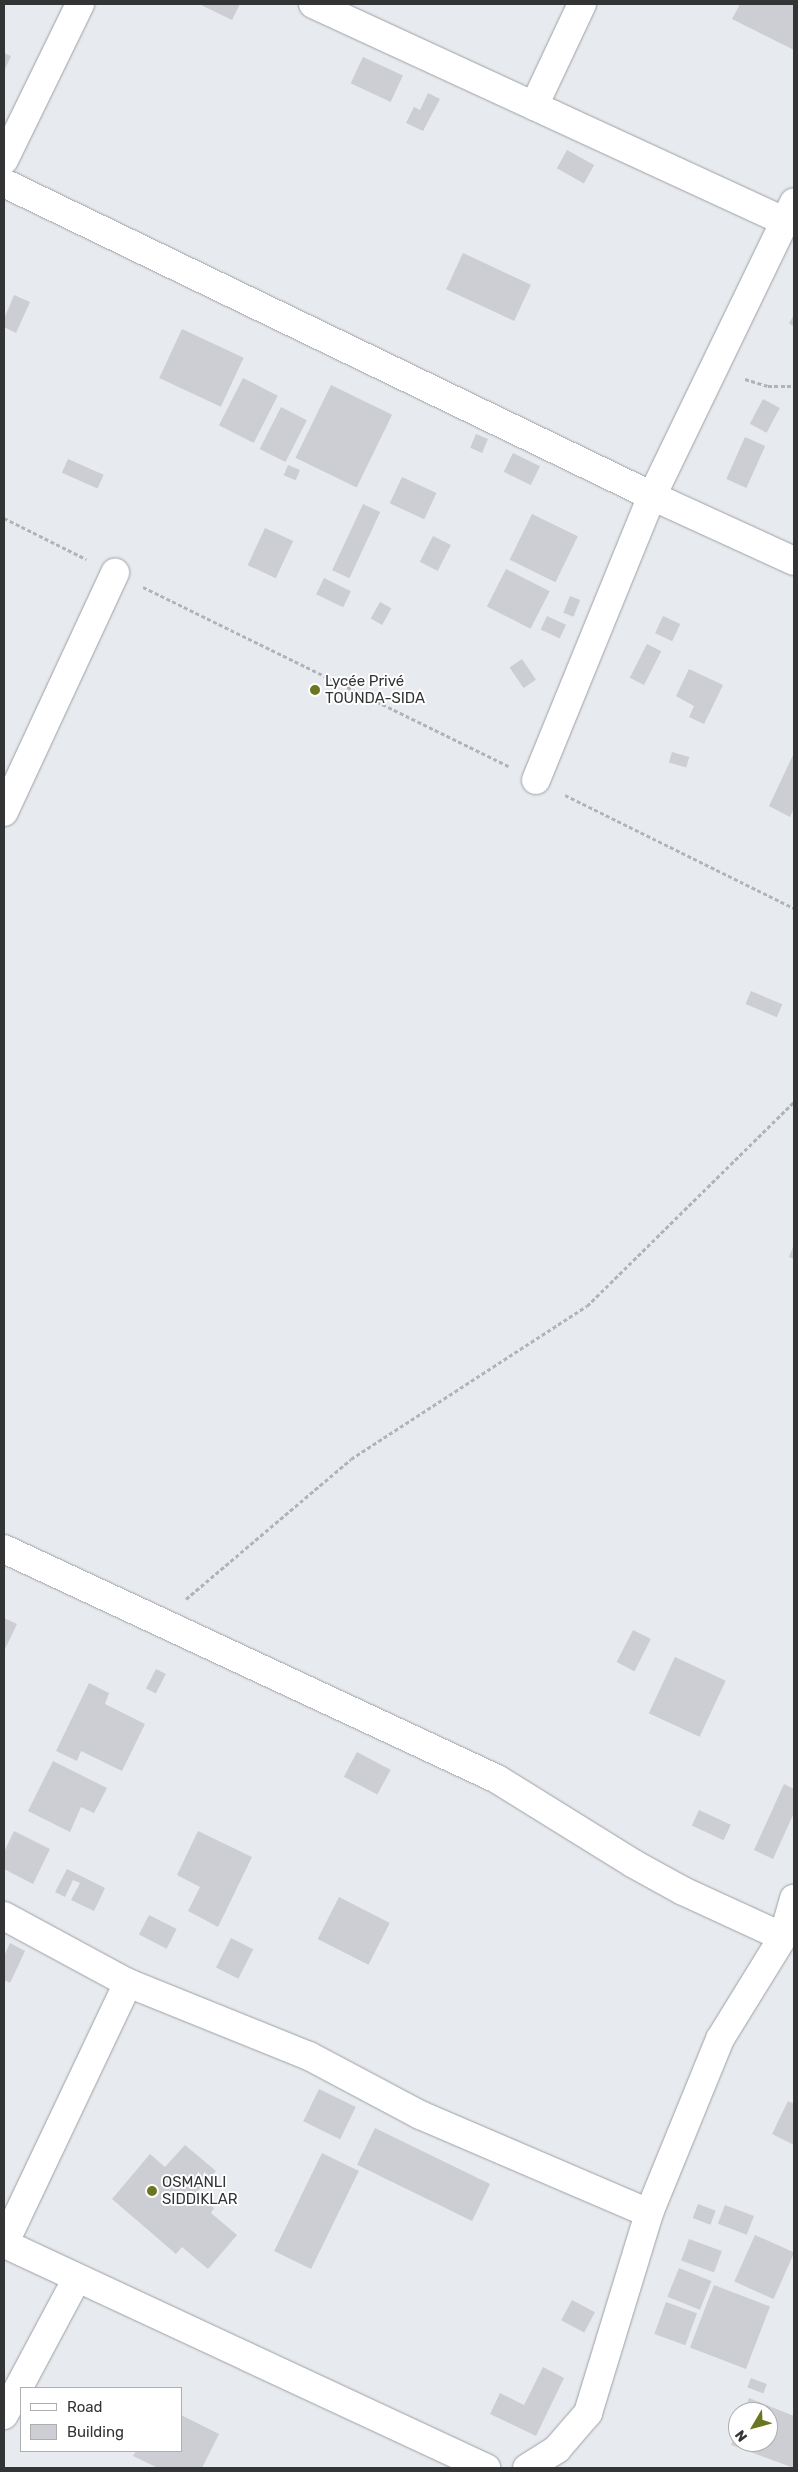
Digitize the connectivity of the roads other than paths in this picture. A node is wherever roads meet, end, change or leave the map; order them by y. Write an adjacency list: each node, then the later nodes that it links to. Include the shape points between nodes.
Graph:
1 (80, 4): 5 (street)
2 (312, 4): 4 (street)
3 (582, 4): 4 (street)
4 (534, 106): 7 (street)
5 (4, 160)
6 (4, 183): 8 (street)
7 (789, 211): 8 (street)
8 (652, 496): 9 (street); 11 (street)
9 (794, 561)
10 (115, 573): 12 (street)
11 (536, 780)
12 (4, 812)
13 (4, 1550): 15 (street, via 497,1778 634,1864)
14 (4, 1916): 16 (street)
15 (790, 1916): 17 (street, via 720,2039)
16 (128, 1983): 17 (street, via 309,2056 420,2115); 18 (street)
17 (650, 2213): 21 (street, via 588,2413 557,2449)
18 (4, 2244): 19 (street)
19 (76, 2278): 20 (street); 22 (street)
20 (4, 2415)
21 (535, 2467)
22 (486, 2468)

